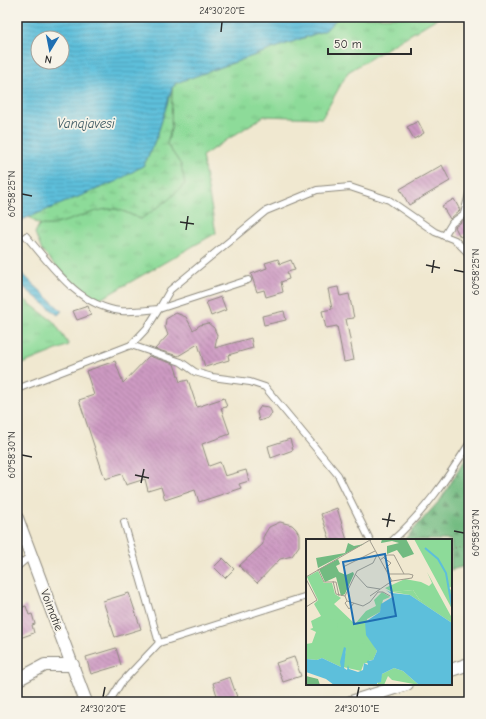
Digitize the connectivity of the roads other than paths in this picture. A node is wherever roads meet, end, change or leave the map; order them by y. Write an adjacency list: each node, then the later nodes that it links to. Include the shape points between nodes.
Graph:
1 (469, 194): 3 (lane, via 464,214 452,223)
2 (26, 236): 6 (lane, via 68,285 94,304 121,311)
3 (444, 236): 4 (lane, via 455,240); 6 (lane, via 390,200 350,187 317,190 266,211 170,290)
4 (469, 254)
5 (248, 280): 6 (lane)
6 (159, 309): 7 (lane)
7 (131, 346): 8 (lane); 12 (lane, via 181,362 206,376 250,382 265,387 338,475)
8 (17, 388)
9 (469, 444): 13 (lane, via 415,520)
10 (17, 518): 14 (street, Voimatie)
11 (124, 522): 17 (lane)
12 (370, 539)
13 (394, 539)
14 (31, 555): 15 (lane); 19 (street, Voimatie)
15 (17, 567)
16 (306, 596): 17 (lane)
17 (159, 643): 24 (lane, via 121,683)
18 (469, 664): 20 (street)
19 (73, 665): 21 (street, via 45,665); 23 (street, Voimatie)
20 (452, 670)
21 (18, 679)
22 (404, 685): 25 (street)
23 (86, 702)
24 (109, 702)
25 (351, 702)

